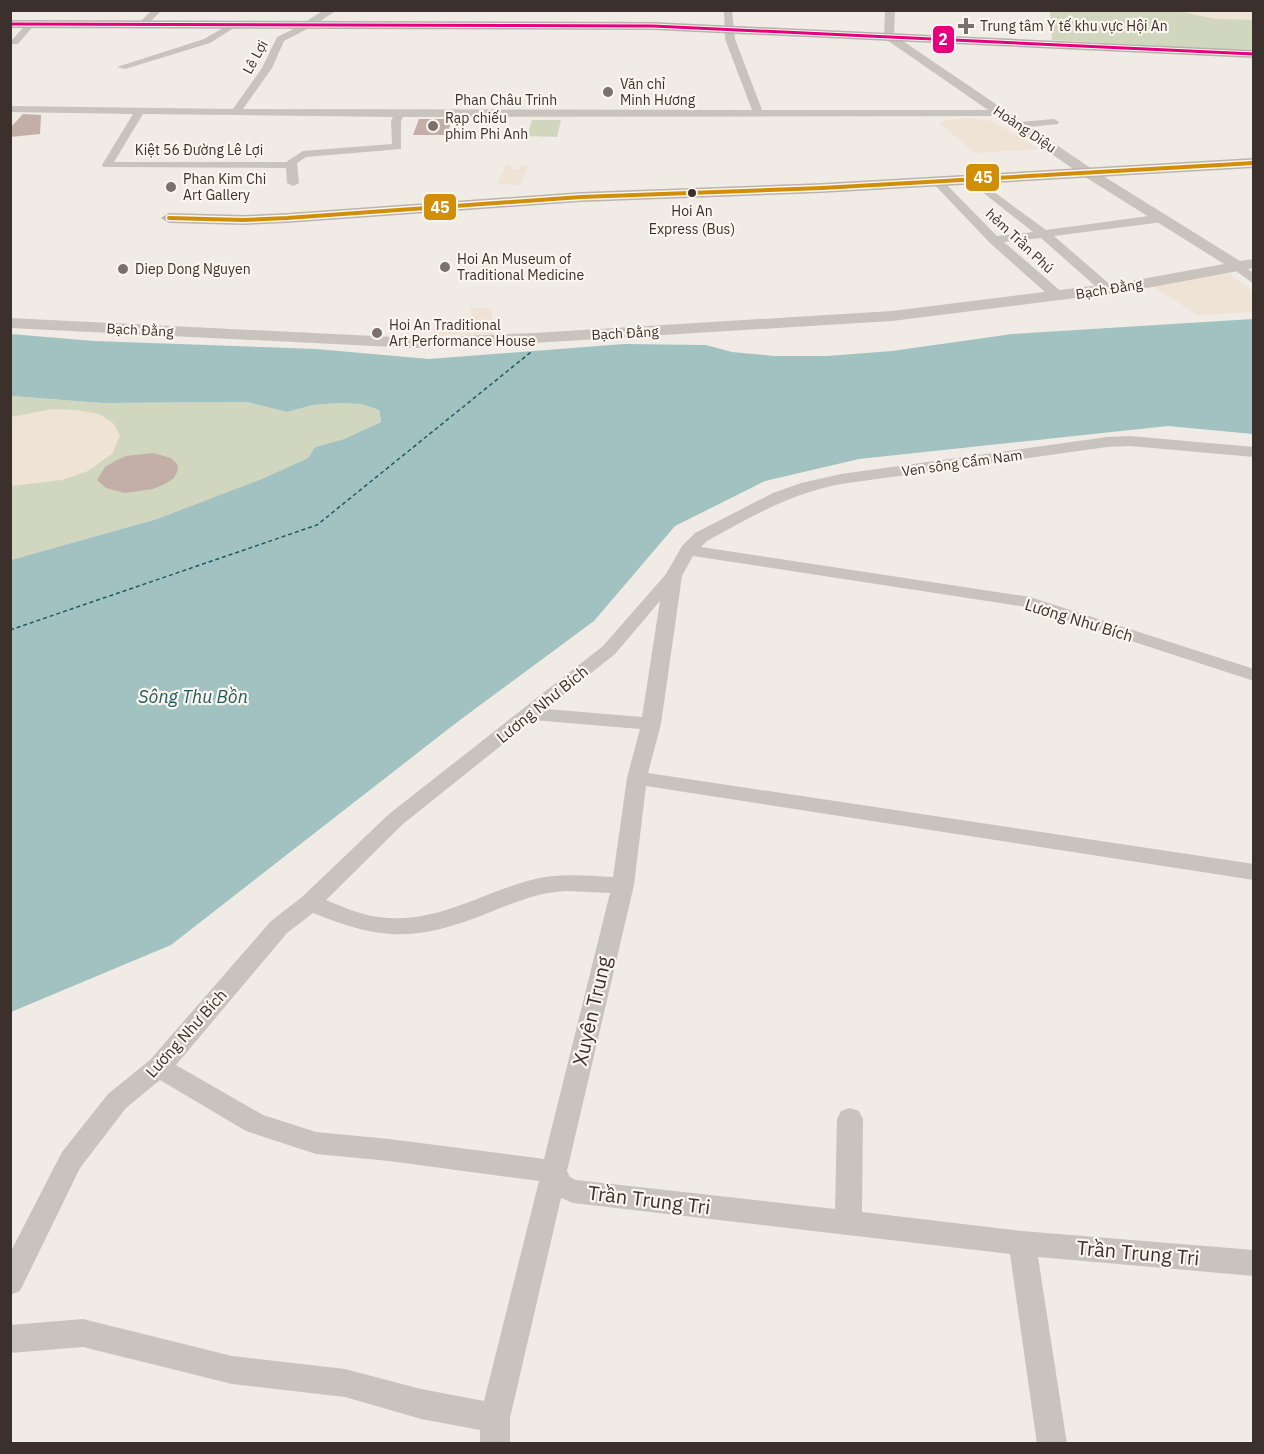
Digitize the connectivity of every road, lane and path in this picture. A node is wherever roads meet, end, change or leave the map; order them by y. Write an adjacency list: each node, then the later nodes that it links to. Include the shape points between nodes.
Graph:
1 (158, 10): 7 (street)
2 (332, 10): 9 (street)
3 (728, 10): 10 (street)
4 (890, 10): 11 (street)
5 (10, 24): 6 (main road)
6 (31, 24): 7 (main road); 12 (street)
7 (141, 26): 8 (main road)
8 (232, 26): 9 (main road); 14 (street, via 207,41)
9 (306, 26): 10 (main road); 17 (street, Lê Lợi, via 280,39 267,68)
10 (728, 28): 11 (main road); 20 (street)
11 (888, 36): 13 (main road); 18 (street, Hoàng Diệu)
12 (15, 42)
13 (1254, 54)
14 (122, 67)
15 (10, 109): 16 (street, Phan Châu Trinh)
16 (140, 110): 17 (street, Phan Châu Trinh); 24 (street, Kiệt 56 Đường Lê Lợi, via 107,165)
17 (237, 111): 19 (street, Phan Châu Trinh)
18 (1002, 113): 20 (street, Phan Châu Trinh); 22 (street, Hoàng Diệu)
19 (400, 114): 20 (street, Phan Châu Trinh); 24 (street, via 396,121 397,147 303,154 292,159)
20 (758, 114)
21 (1054, 122): 22 (street)
22 (1019, 125): 25 (street, Hoàng Diệu)
23 (1254, 163): 25 (main road)
24 (290, 165): 28 (street)
25 (1087, 172): 26 (main road); 30 (street, Hoàng Diệu)
26 (971, 178): 27 (main road); 31 (street)
27 (936, 180): 29 (main road, via 514,201 287,218); 32 (street, hẻm Trần Phú)
28 (293, 183)
29 (169, 218)
30 (1162, 218): 31 (street); 34 (street, Hoàng Diệu)
31 (1044, 234): 32 (street); 36 (street)
32 (994, 240): 37 (street, hẻm Trần Phú)
33 (1254, 263): 34 (street, Bạch Đằng)
34 (1236, 266): 35 (street, Hoàng Diệu); 36 (street, Bạch Đằng)
35 (1254, 280)
36 (1108, 290): 37 (street, Bạch Đằng)
37 (1059, 297): 38 (street, Bạch Đằng, via 850,320 414,343)
38 (10, 323)
39 (1254, 452): 40 (street, Ven sông Cẩm Nam, via 1107,442 841,479 779,496 701,537)
40 (688, 550): 41 (street, Lương Như Bích); 42 (street, Lương Như Bích, via 1030,602)
41 (673, 576): 43 (street, Lương Như Bích, via 609,650); 44 (street, Xuyên Trung)
42 (1254, 675)
43 (529, 714): 44 (street); 48 (street, Lương Như Bích, via 396,819)
44 (651, 724): 45 (street, Xuyên Trung)
45 (637, 778): 46 (street); 47 (street, Xuyên Trung)
46 (1254, 872)
47 (623, 885): 48 (street, via 536,887 445,922 423,926 379,926); 51 (street, Xuyên Trung)
48 (310, 903): 49 (street, Lương Như Bích, via 279,927)
49 (159, 1066): 51 (street, via 255,1123 316,1143); 55 (street, Lương Như Bích, via 117,1101 71,1160)
50 (850, 1119): 52 (street)
51 (554, 1172): 52 (street, Trần Trung Tri, via 561,1185 573,1191); 57 (street, Xuyên Trung)
52 (848, 1223): 53 (street, Trần Trung Tri)
53 (1022, 1243): 54 (street, Trần Trung Tri); 58 (street)
54 (1254, 1263)
55 (10, 1282)
56 (10, 1339): 57 (street, via 83,1333 232,1370 345,1383 421,1404)
57 (495, 1431)
58 (1052, 1443)

